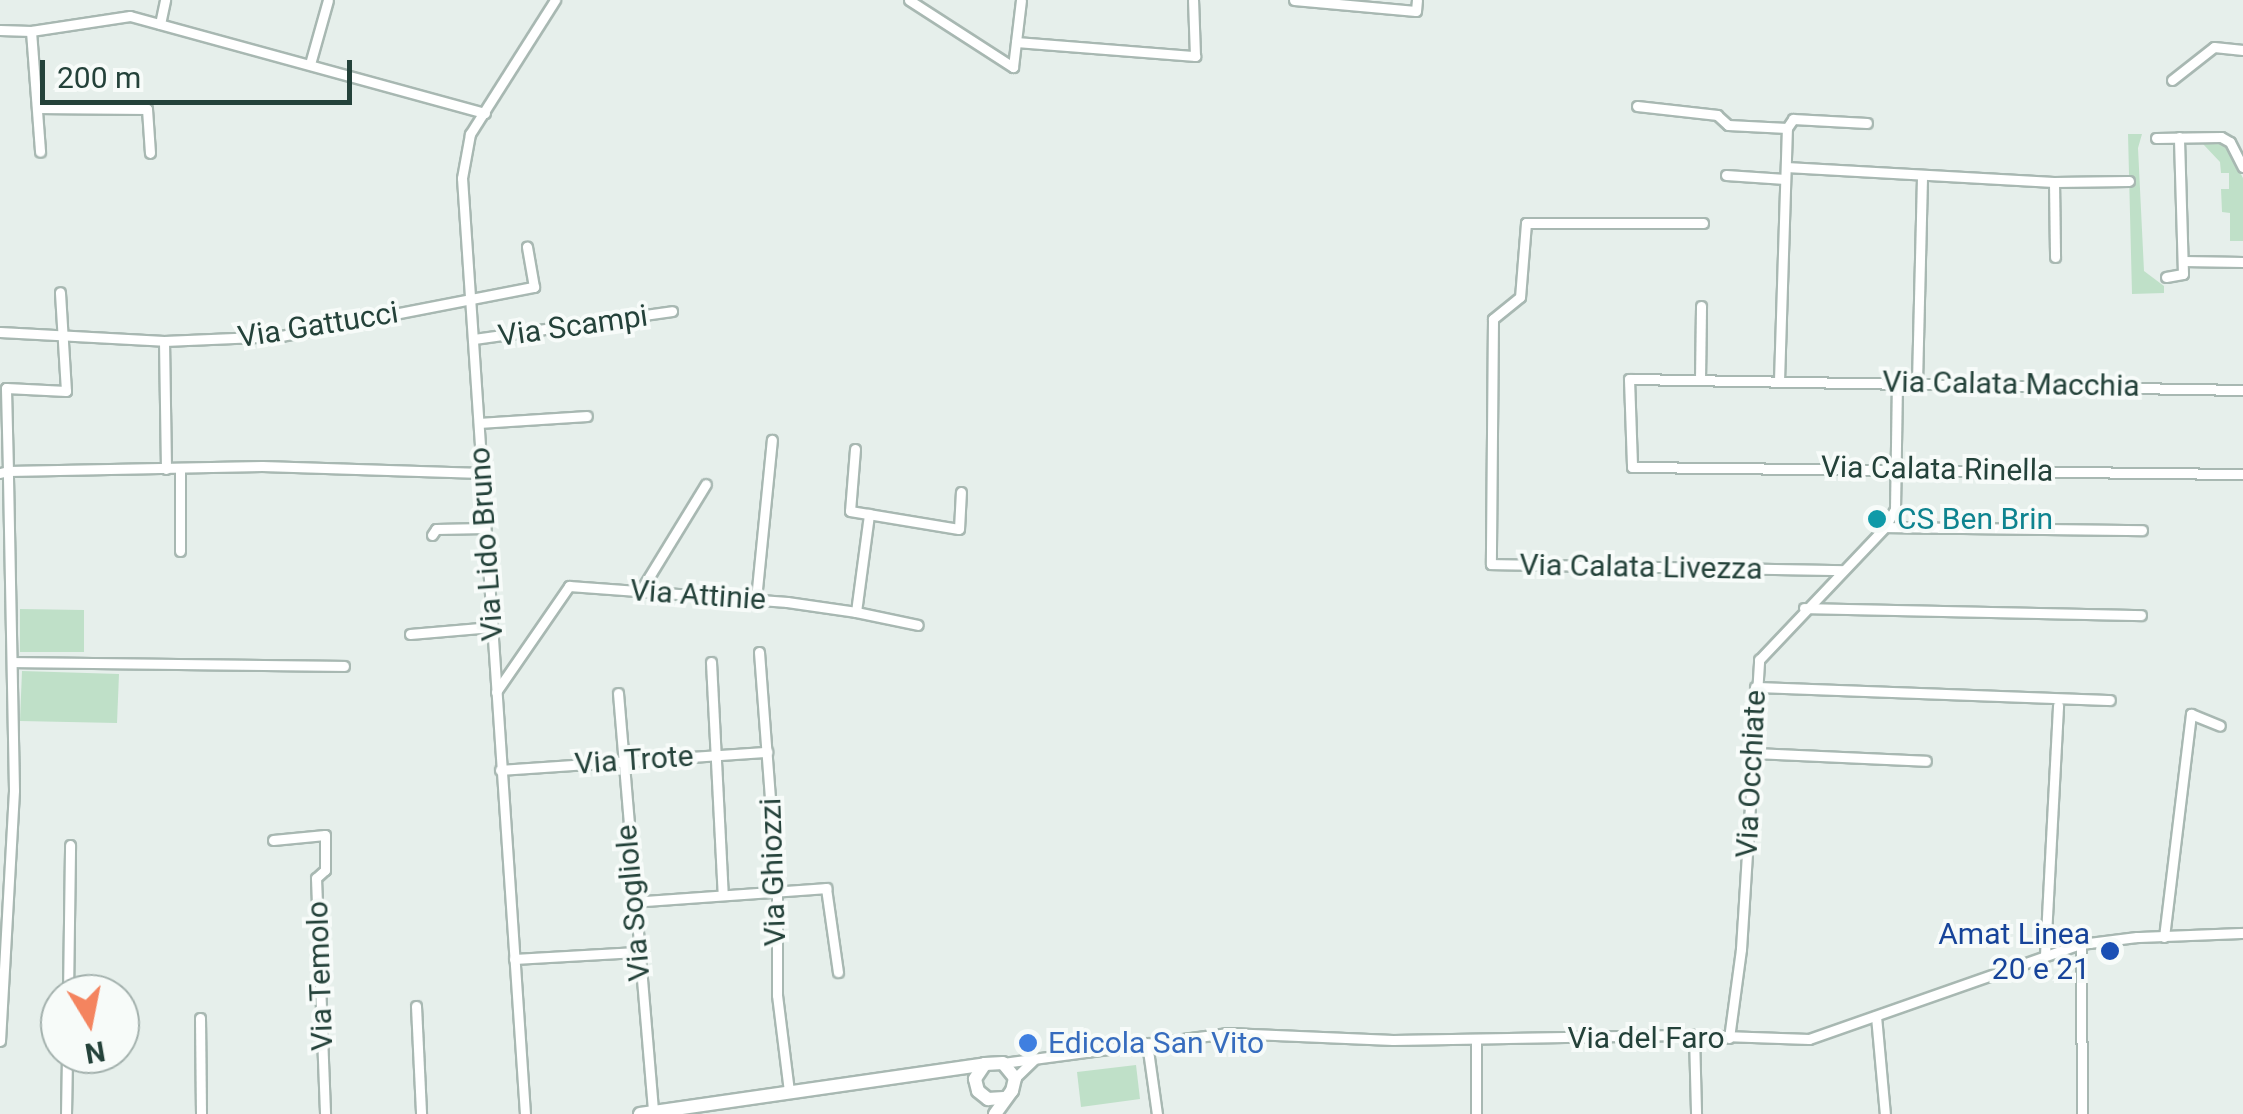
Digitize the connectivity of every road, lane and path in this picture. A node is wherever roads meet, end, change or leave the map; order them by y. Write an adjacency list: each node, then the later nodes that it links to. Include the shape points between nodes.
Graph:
1 (165, 0): 9 (street)
2 (328, 0): 14 (street)
3 (555, 0): 18 (street, Via Lido Bruno)
4 (909, 0): 12 (street, via 1013,68)
5 (1020, 0): 12 (street)
6 (1193, 0): 12 (street, via 1195,56)
7 (1294, 0): 8 (street, via 1416,11)
8 (1416, 0)
9 (160, 24): 11 (street, via 130,16); 14 (street)
10 (0, 30): 11 (street)
11 (31, 30): 17 (street)
12 (1016, 42)
13 (2243, 50): 15 (street, via 2214,48)
14 (310, 64): 18 (street)
15 (2172, 80)
16 (1637, 106): 20 (street, via 1717,116 1728,125)
17 (37, 108): 23 (street); 24 (street, via 146,110)
18 (485, 113): 39 (street, Via Lido Bruno, via 470,134 462,178)
19 (1867, 123): 20 (street, via 1793,119)
20 (1787, 128): 25 (street)
21 (2179, 136): 22 (street); 26 (street, via 2230,142); 35 (street)
22 (2156, 138)
23 (40, 152)
24 (150, 153)
25 (1786, 167): 28 (street); 29 (street)
26 (2243, 167)
27 (1726, 174): 29 (street)
28 (1922, 174): 31 (street); 49 (street)
29 (1785, 180): 47 (street)
30 (2129, 181): 31 (street)
31 (2054, 182): 34 (street)
32 (1702, 223): 70 (street, Via Calata Livezza, via 1526,223 1520,297 1493,318 1492,564)
33 (527, 247): 39 (street, Via Gattucci, via 534,288)
34 (2055, 256)
35 (2183, 261): 36 (street); 37 (street, via 2182,274)
36 (2243, 262)
37 (2166, 277)
38 (60, 292): 43 (street)
39 (472, 299): 44 (street, Via Lido Bruno); 45 (street, Via Gattucci, via 281,336)
40 (1702, 306): 46 (street)
41 (672, 312): 44 (street, Via Scampi)
42 (0, 332): 43 (street, Via Gattucci)
43 (64, 336): 45 (street, Via Gattucci); 59 (street, via 66,391 6,388)
44 (474, 340): 52 (street, Via Lido Bruno)
45 (164, 341): 57 (street)
46 (1700, 380): 47 (street, Via Calata Macchia); 55 (street, Via Calata Macchia, via 1629,379)
47 (1780, 380): 48 (street, Via Calata Macchia)
48 (1897, 381): 49 (street, Via Calata Macchia); 56 (street)
49 (1917, 382): 50 (street, Via Calata Macchia)
50 (2243, 390)
51 (587, 416): 52 (street)
52 (479, 423): 60 (street, Via Lido Bruno)
53 (772, 440): 72 (street)
54 (856, 450): 64 (street, via 850,511)
55 (1632, 467): 56 (street, Via Calata Rinella)
56 (1896, 468): 61 (street, Via Calata Rinella); 65 (street, via 1894,509)
57 (166, 469): 58 (street); 59 (street)
58 (180, 469): 60 (street); 69 (street)
59 (4, 472): 80 (street)
60 (482, 473): 66 (street, Via Lido Bruno)
61 (2243, 474)
62 (706, 484): 71 (street)
63 (961, 492): 64 (street, via 959,530)
64 (869, 514): 74 (street)
65 (1884, 527): 67 (street); 70 (street, Via Occhiate)
66 (485, 528): 68 (street, via 436,529); 77 (street, Via Lido Bruno)
67 (2142, 530)
68 (432, 535)
69 (180, 552)
70 (1842, 570): 73 (street, Via Occhiate)
71 (641, 590): 72 (street, Via Attinie); 84 (street, Via Attinie, via 569,586)
72 (756, 599): 74 (street, Via Attinie)
73 (1804, 608): 75 (street); 83 (street, Via Occhiate, via 1760,660)
74 (856, 612): 76 (street, Via Attinie)
75 (2141, 615)
76 (918, 625)
77 (492, 627): 78 (street); 84 (street, Via Lido Bruno)
78 (410, 634)
79 (759, 652): 89 (street, Via Ghiozzi)
80 (12, 662): 82 (street); 95 (street)
81 (711, 662): 91 (street)
82 (344, 666)
83 (1755, 687): 86 (street); 90 (street, Via Occhiate)
84 (496, 692): 94 (street, Via Lido Bruno)
85 (618, 693): 92 (street, Via Sogliole)
86 (2110, 700)
87 (2058, 705): 106 (street)
88 (2220, 726): 103 (street, via 2191,714)
89 (767, 752): 91 (street, Via Trote); 99 (street, Via Ghiozzi)
90 (1753, 754): 93 (street); 114 (street, Via Occhiate)
91 (716, 755): 92 (street, Via Trote); 100 (street)
92 (622, 760): 94 (street, Via Trote); 101 (street, Via Sogliole)
93 (1926, 761)
94 (500, 770): 107 (street, Via Lido Bruno)
95 (14, 790): 96 (street); 116 (street)
96 (0, 791)
97 (272, 840): 131 (street, Via Temolo, via 325,835 325,870 316,878)
98 (70, 846): 109 (street)
99 (776, 891): 100 (street); 108 (street, via 826,888); 125 (street, Via Ghiozzi, via 777,995)
100 (722, 895): 101 (street)
101 (632, 902): 105 (street, Via Sogliole)
102 (2243, 933): 103 (street, Via del Faro)
103 (2164, 937): 104 (street, Via del Faro)
104 (2081, 944): 106 (street, Via del Faro); 139 (street)
105 (636, 952): 107 (street); 128 (street, Via Sogliole)
106 (2045, 955): 111 (street, Via del Faro)
107 (514, 959): 133 (street, Via Lido Bruno)
108 (838, 972)
109 (68, 974)
110 (416, 1006): 132 (street)
111 (1876, 1016): 114 (street, Via del Faro, via 1810,1039); 138 (street)
112 (200, 1018): 130 (street)
113 (1694, 1035): 114 (street, Via del Faro); 115 (street, Via del Faro); 137 (street)
114 (1729, 1038)
115 (1476, 1039): 117 (street, Via del Faro, via 1228,1033); 136 (street)
116 (0, 1041)
117 (1147, 1043): 118 (street, Via del Faro); 135 (street)
118 (1034, 1059): 119 (street, Via del Faro); 123 (street)
119 (1004, 1062): 120 (street); 123 (street)
120 (985, 1064): 121 (street); 124 (street)
121 (953, 1071): 124 (street); 125 (street)
122 (67, 1074): 129 (street)
123 (1015, 1078): 127 (street)
124 (976, 1080): 126 (street)
125 (789, 1092): 128 (street)
126 (985, 1098): 127 (street); 134 (street)
127 (1004, 1098): 134 (street)
128 (646, 1113)
129 (66, 1114)
130 (201, 1114)
131 (325, 1114)
132 (421, 1114)
133 (525, 1114)
134 (992, 1114)
135 (1157, 1114)
136 (1476, 1114)
137 (1696, 1114)
138 (1885, 1114)
139 (2082, 1114)

